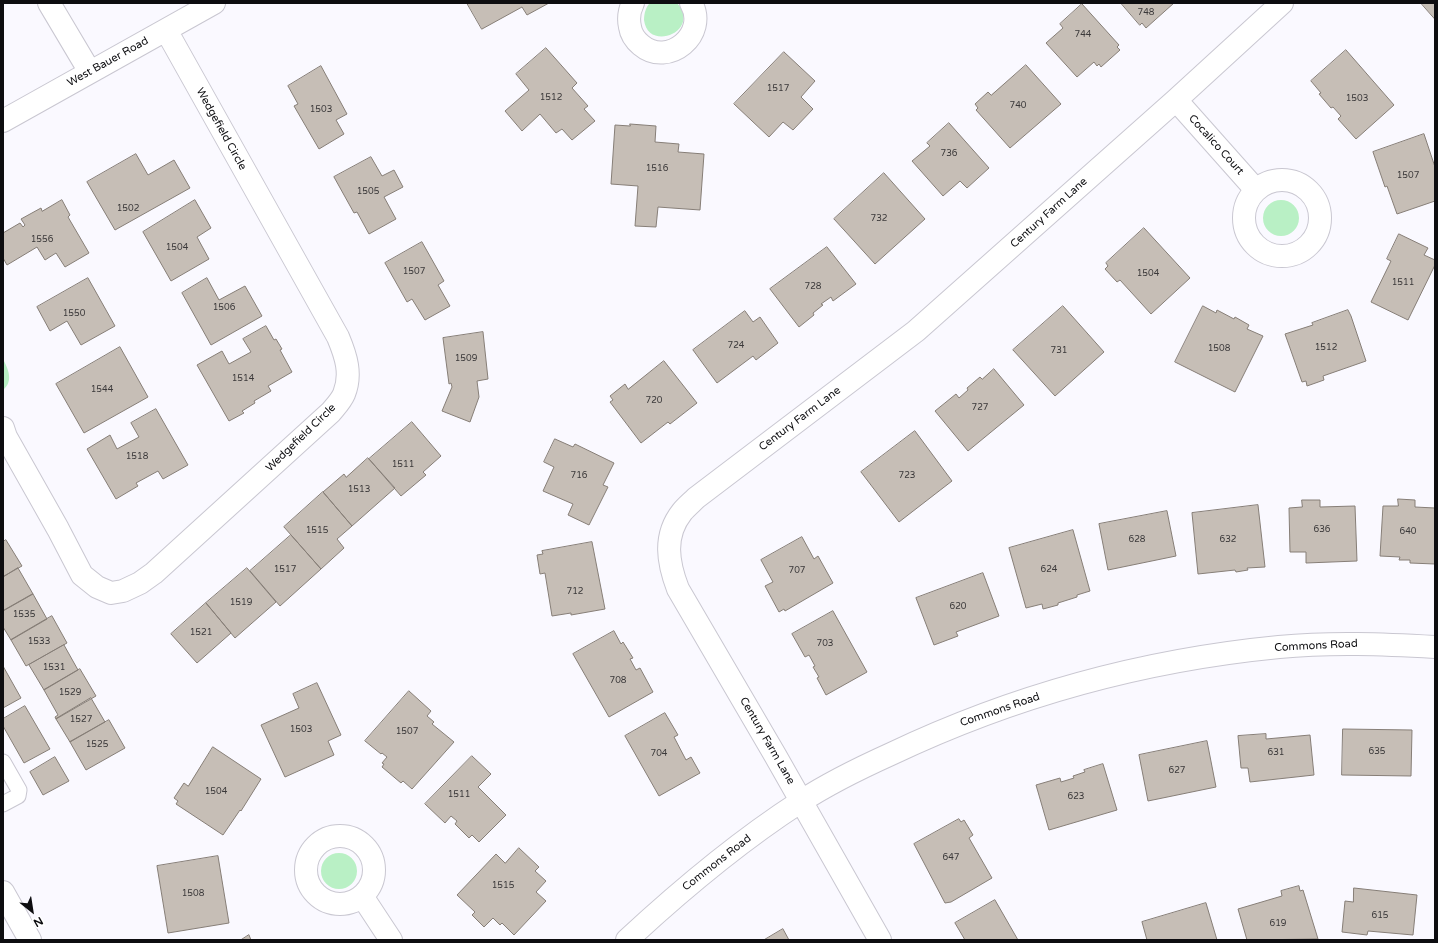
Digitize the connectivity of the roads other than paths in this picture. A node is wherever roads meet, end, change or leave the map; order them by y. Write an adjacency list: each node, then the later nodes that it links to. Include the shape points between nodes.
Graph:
1 (50, 3): 7 (street)
2 (214, 3): 6 (street, West Bauer Road)
3 (633, 3): 4 (street, via 628,20 630,31 645,49 656,53 668,53 679,49 694,31 696,19)
4 (690, 3)
5 (1282, 3): 8 (street, Century Farm Lane)
6 (166, 30): 7 (street, West Bauer Road); 11 (street, Wedgefield Circle, via 338,337 346,357 349,378 344,395 331,412 154,573 134,586 111,593 97,587 82,575)
7 (90, 72): 9 (street, West Bauer Road)
8 (1176, 100): 10 (street, Cocalico Court); 14 (street, Century Farm Lane, via 916,331 696,498 682,512 674,527 668,555 678,589)
9 (3, 121)
10 (1256, 190)
11 (3, 428)
12 (1435, 646): 14 (street, Commons Road, via 1372,644 1281,647 1210,655 1138,668 999,709 930,735)
13 (3, 762): 15 (lane, via 19,790 18,796)
14 (801, 801): 20 (street, Commons Road, via 712,865); 21 (street, Century Farm Lane)
15 (3, 804)
16 (3, 892): 18 (street)
17 (362, 896): 19 (street)
18 (30, 940)
19 (391, 940)
20 (626, 940)
21 (880, 940)

